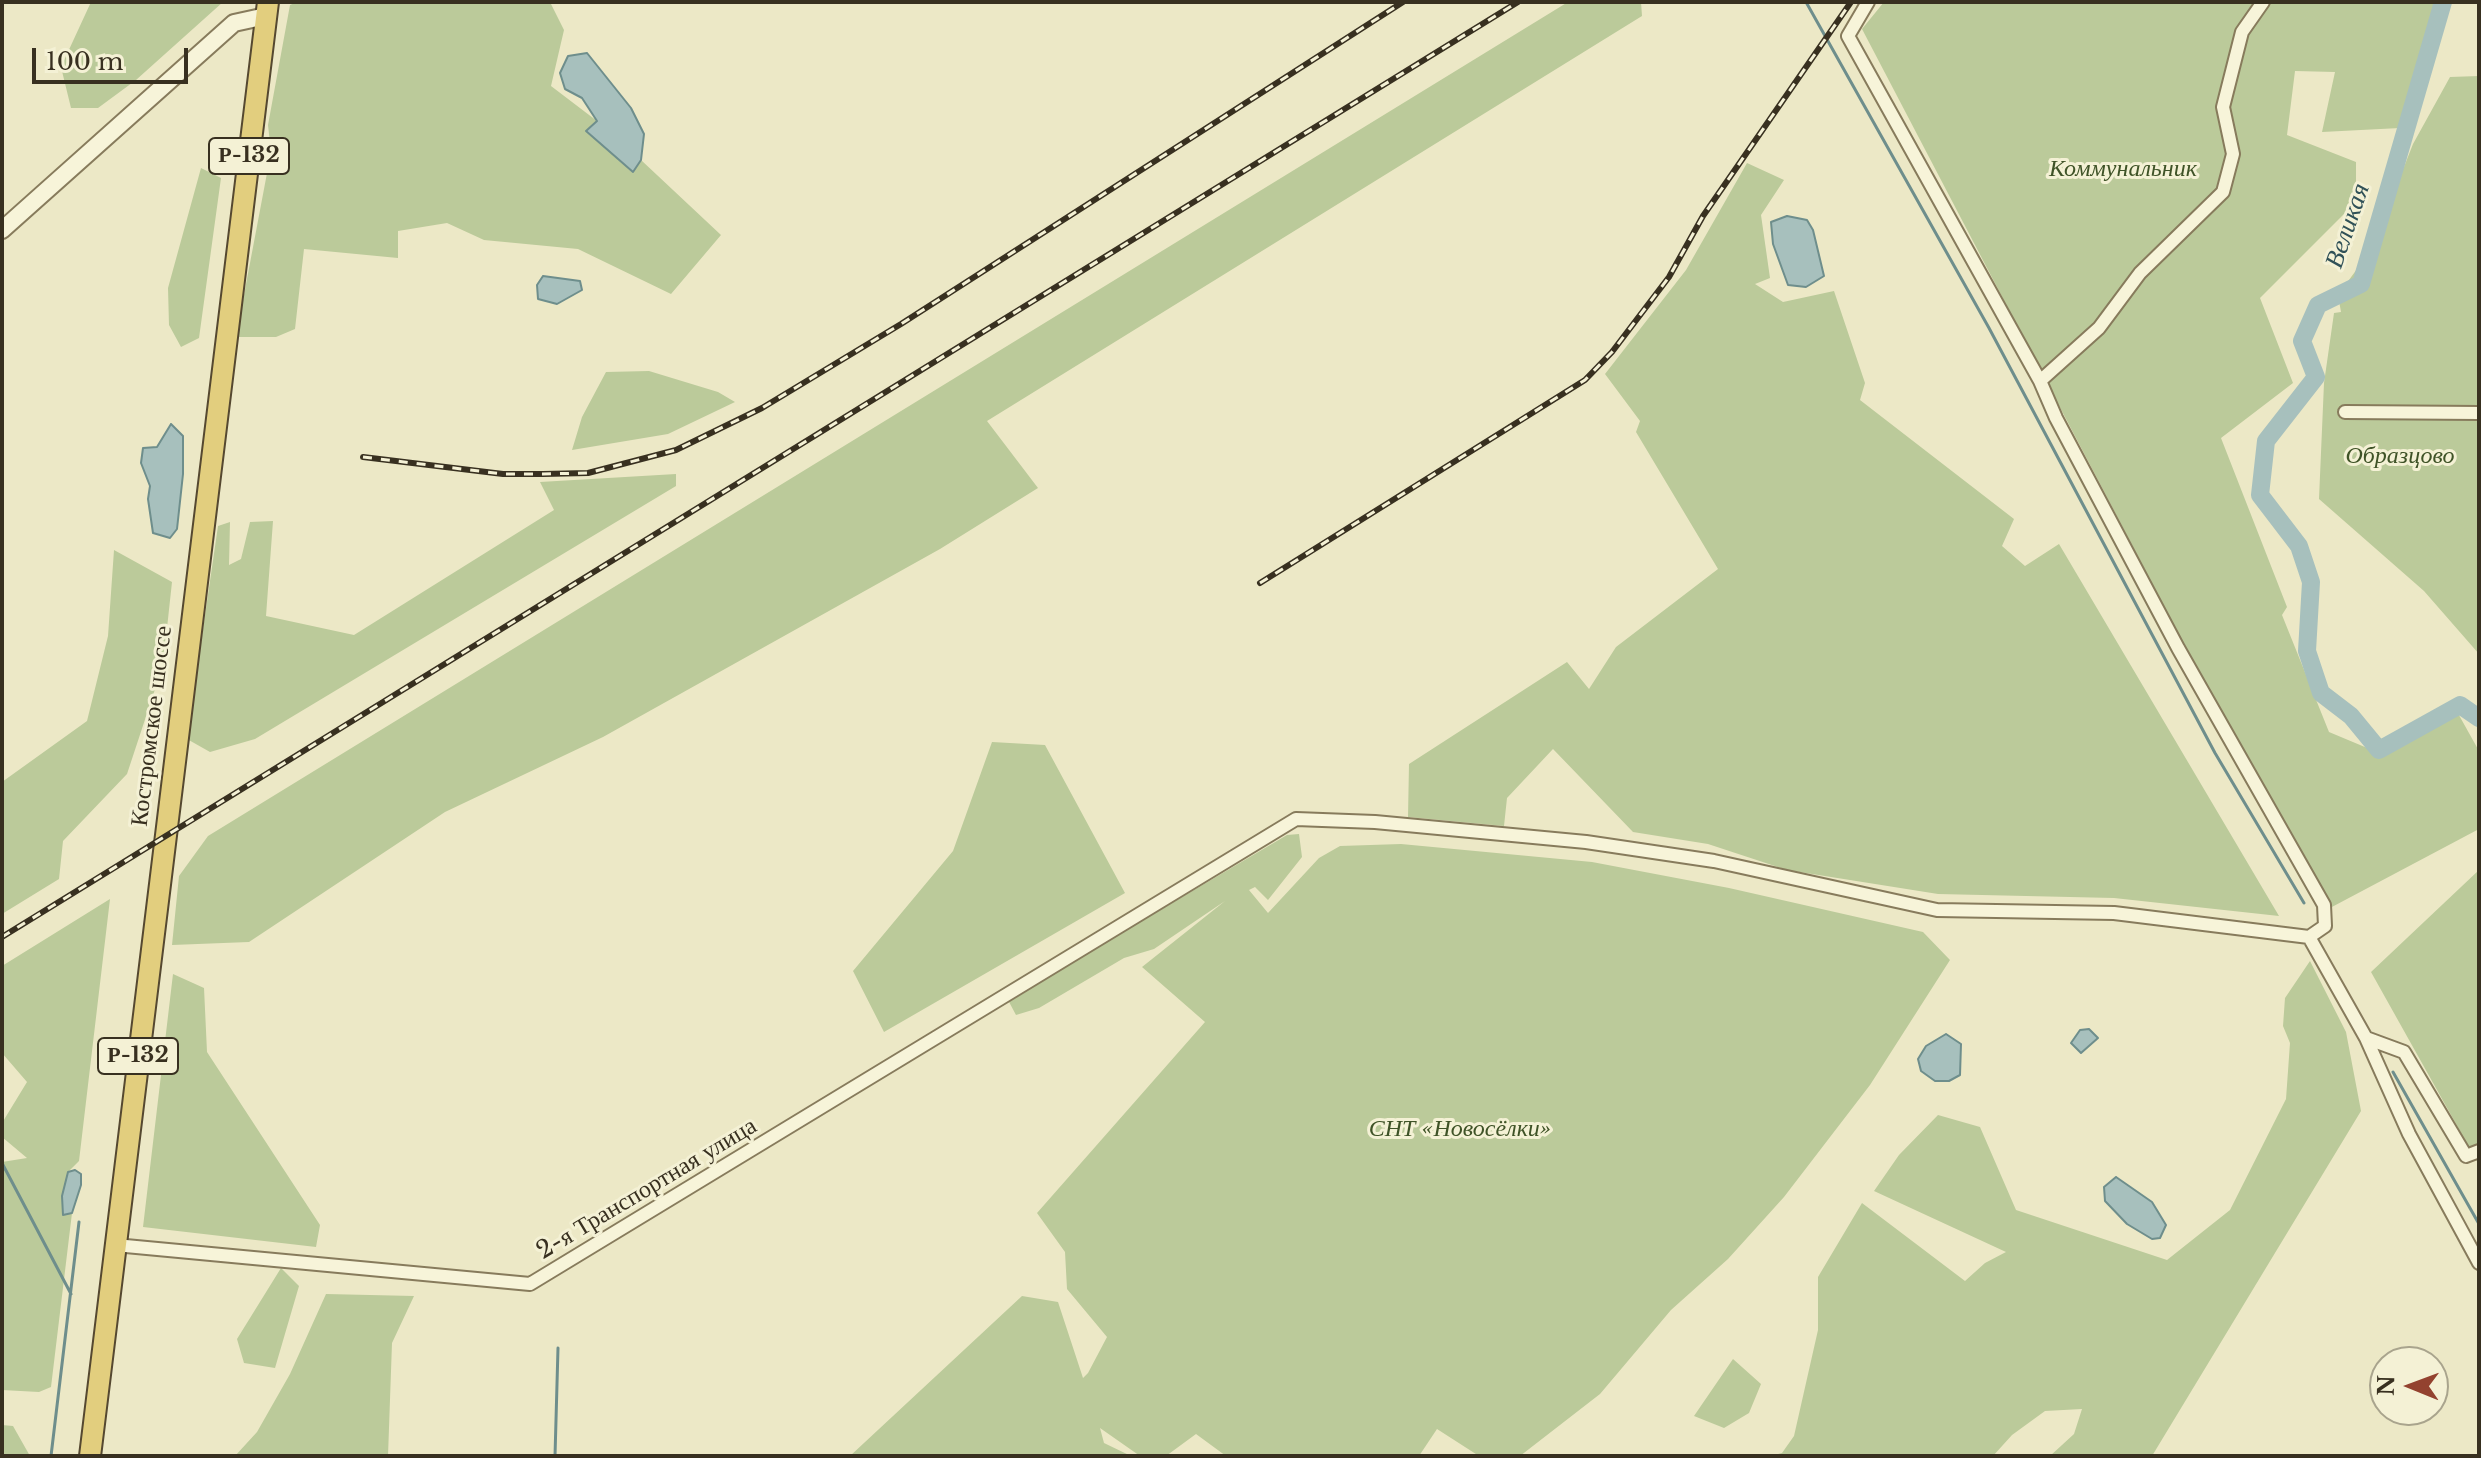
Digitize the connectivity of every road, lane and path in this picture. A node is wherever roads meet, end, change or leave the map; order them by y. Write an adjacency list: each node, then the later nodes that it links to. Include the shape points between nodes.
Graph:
1 (1868, 2): 5 (street, via 1848,36)
2 (2263, 2): 5 (street, via 2242,32 2223,107 2233,154 2223,192 2140,273 2099,328)
3 (267, 9): 4 (street, via 234,23); 11 (highway, Костромское шоссе / Р-132)
4 (2, 230)
5 (2040, 381): 8 (street, via 2178,648 2324,905 2325,926)
6 (2345, 412): 7 (street)
7 (2479, 413)
8 (2309, 937): 9 (street); 11 (street, 2-я Транспортная улица, via 2114,913 1937,910 1714,861 1586,842 1296,819 530,1284)
9 (2366, 1038): 10 (street, via 2404,1052 2466,1156); 12 (street, via 2409,1134)
10 (2479, 1151)
11 (115, 1245): 13 (highway, Костромское шоссе / Р-132)
12 (2479, 1263)
13 (90, 1456)

